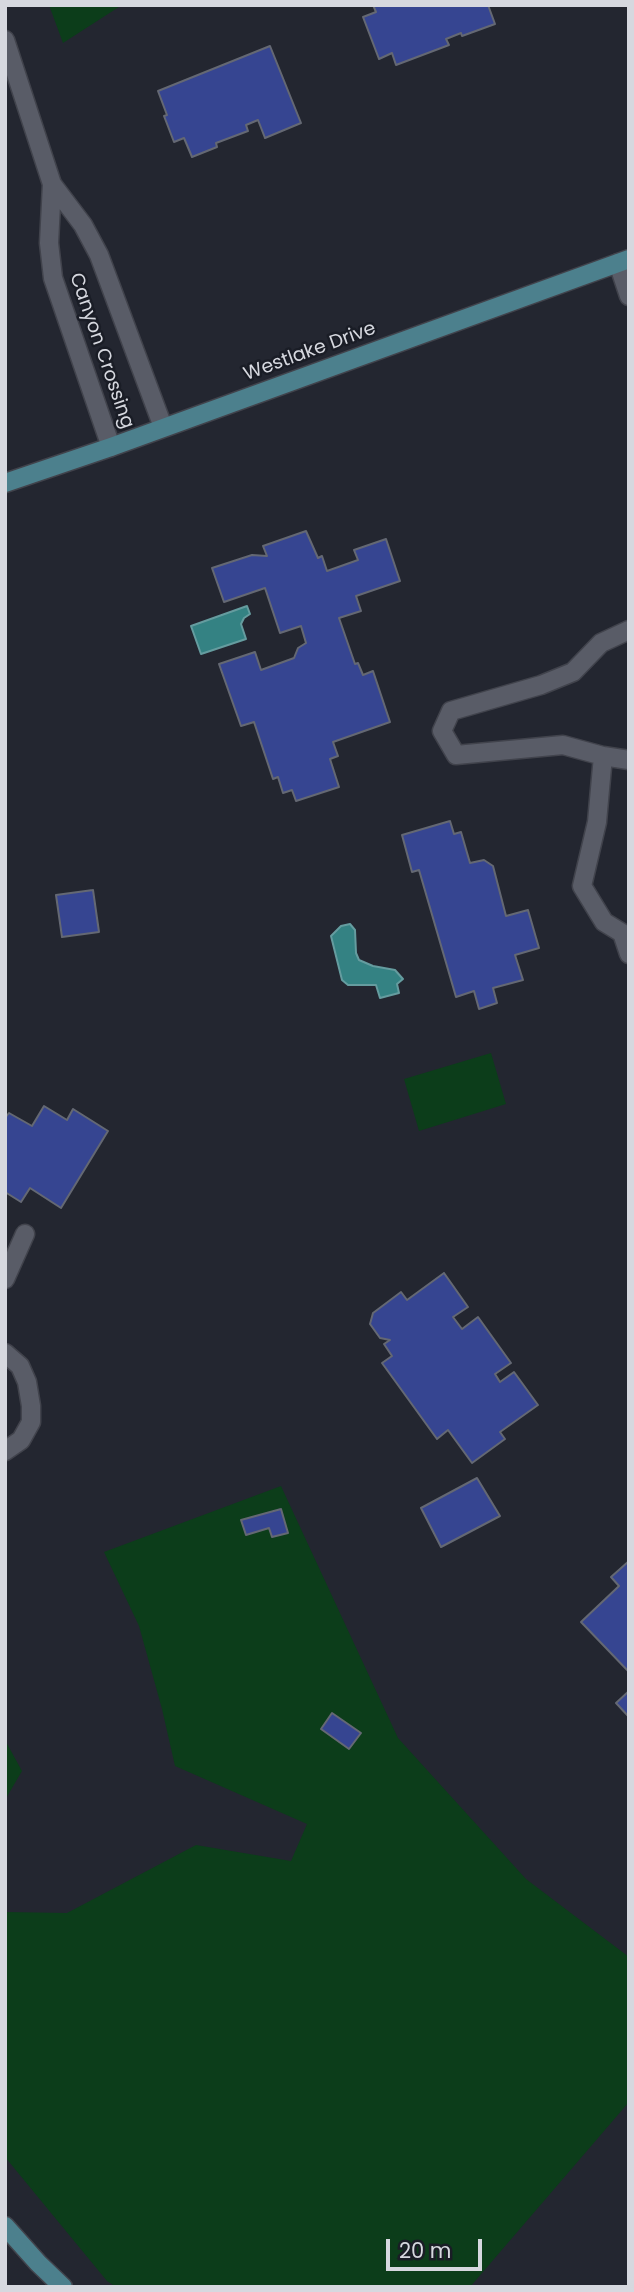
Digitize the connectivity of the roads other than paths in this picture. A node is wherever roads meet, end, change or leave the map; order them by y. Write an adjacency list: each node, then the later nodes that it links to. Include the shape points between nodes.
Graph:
1 (5, 40): 2 (street, Canyon Crossing)
2 (52, 184): 5 (street, Canyon Crossing, via 99,255); 6 (street, Canyon Crossing, via 49,243 53,278)
3 (623, 261): 4 (street); 5 (street, Westlake Drive)
4 (629, 296)
5 (163, 427): 6 (street, Westlake Drive)
6 (111, 447): 7 (street, Westlake Drive)
7 (5, 483)
8 (629, 630): 9 (street, via 601,643 573,672 451,711 442,731 456,755 563,745)
9 (603, 756): 10 (street); 11 (street, via 597,822 582,886 604,922 622,933)
10 (629, 760)
11 (629, 954)
12 (25, 1234): 13 (street)
13 (5, 1279)
14 (5, 1353): 15 (street, via 20,1366 32,1406 21,1440)
15 (5, 1451)
16 (5, 2226): 17 (street)
17 (63, 2287)

